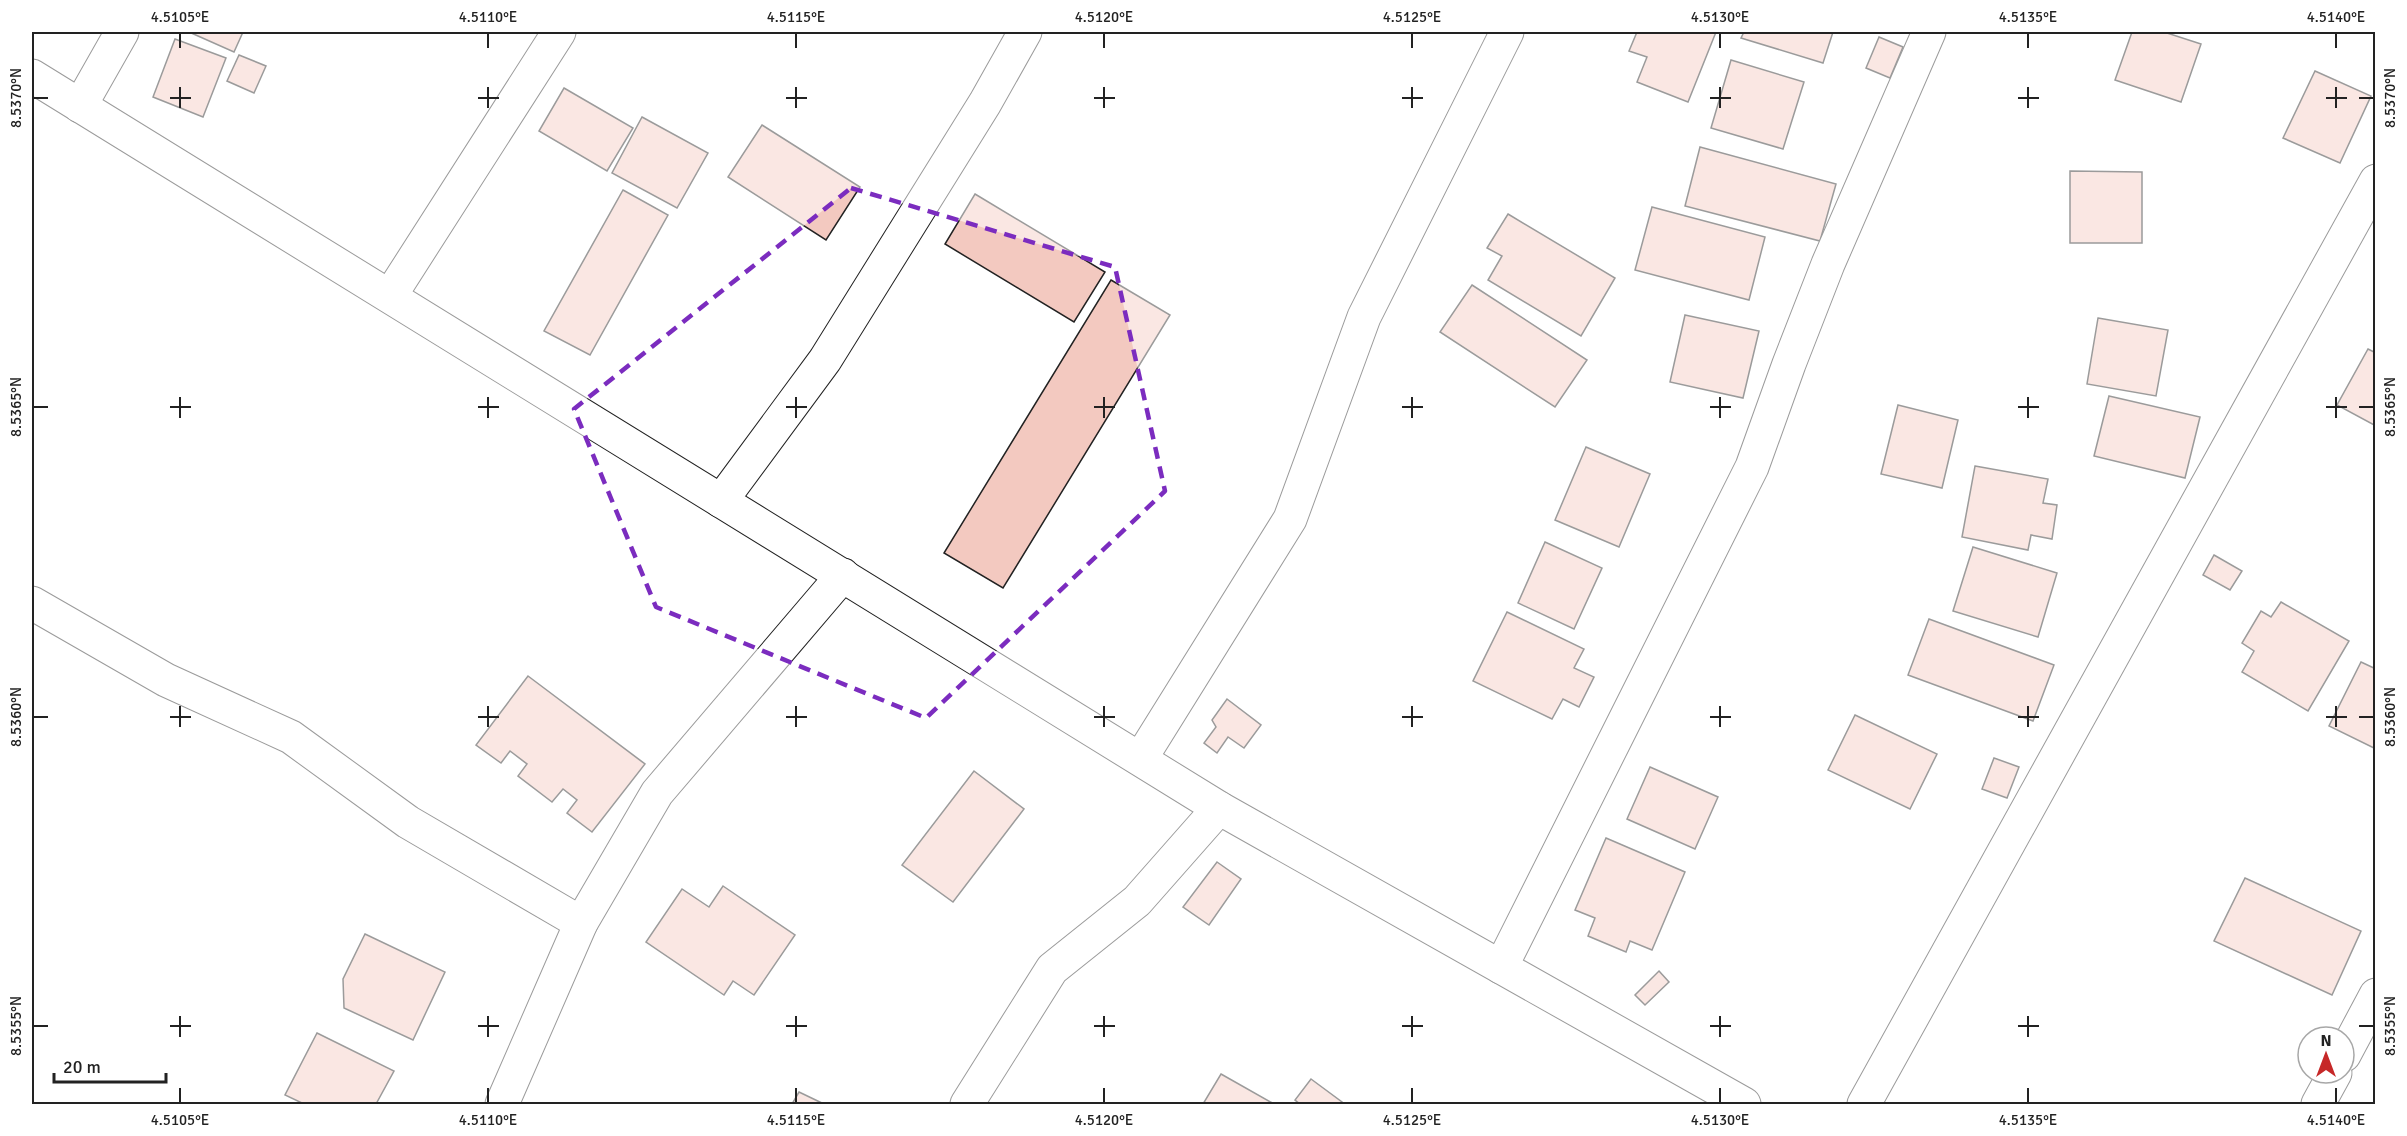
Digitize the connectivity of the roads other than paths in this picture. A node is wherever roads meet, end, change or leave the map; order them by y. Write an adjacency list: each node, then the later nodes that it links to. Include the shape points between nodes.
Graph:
1 (122, 32): 7 (street)
2 (560, 32): 9 (street)
3 (1025, 32): 10 (street, via 985,104 825,360)
4 (1507, 32): 13 (street, via 1364,317 1290,519)
5 (1929, 32): 16 (street, via 1828,264 1752,467)
6 (32, 76): 7 (street)
7 (80, 106): 9 (street)
8 (2376, 181): 23 (street)
9 (390, 296): 10 (street)
10 (721, 501): 11 (street)
11 (843, 575): 13 (street); 15 (street, via 657,794)
12 (32, 603): 15 (street, via 166,680 291,736 408,822)
13 (1141, 758): 14 (street)
14 (1219, 808): 16 (street); 20 (street, via 1137,901 1052,969)
15 (581, 923): 21 (street)
16 (1501, 967): 22 (street)
17 (2376, 995): 18 (street)
18 (2356, 1032)
19 (2328, 1085): 24 (street)
20 (972, 1102)
21 (502, 1104)
22 (1744, 1104)
23 (1864, 1104)
24 (2318, 1104)

